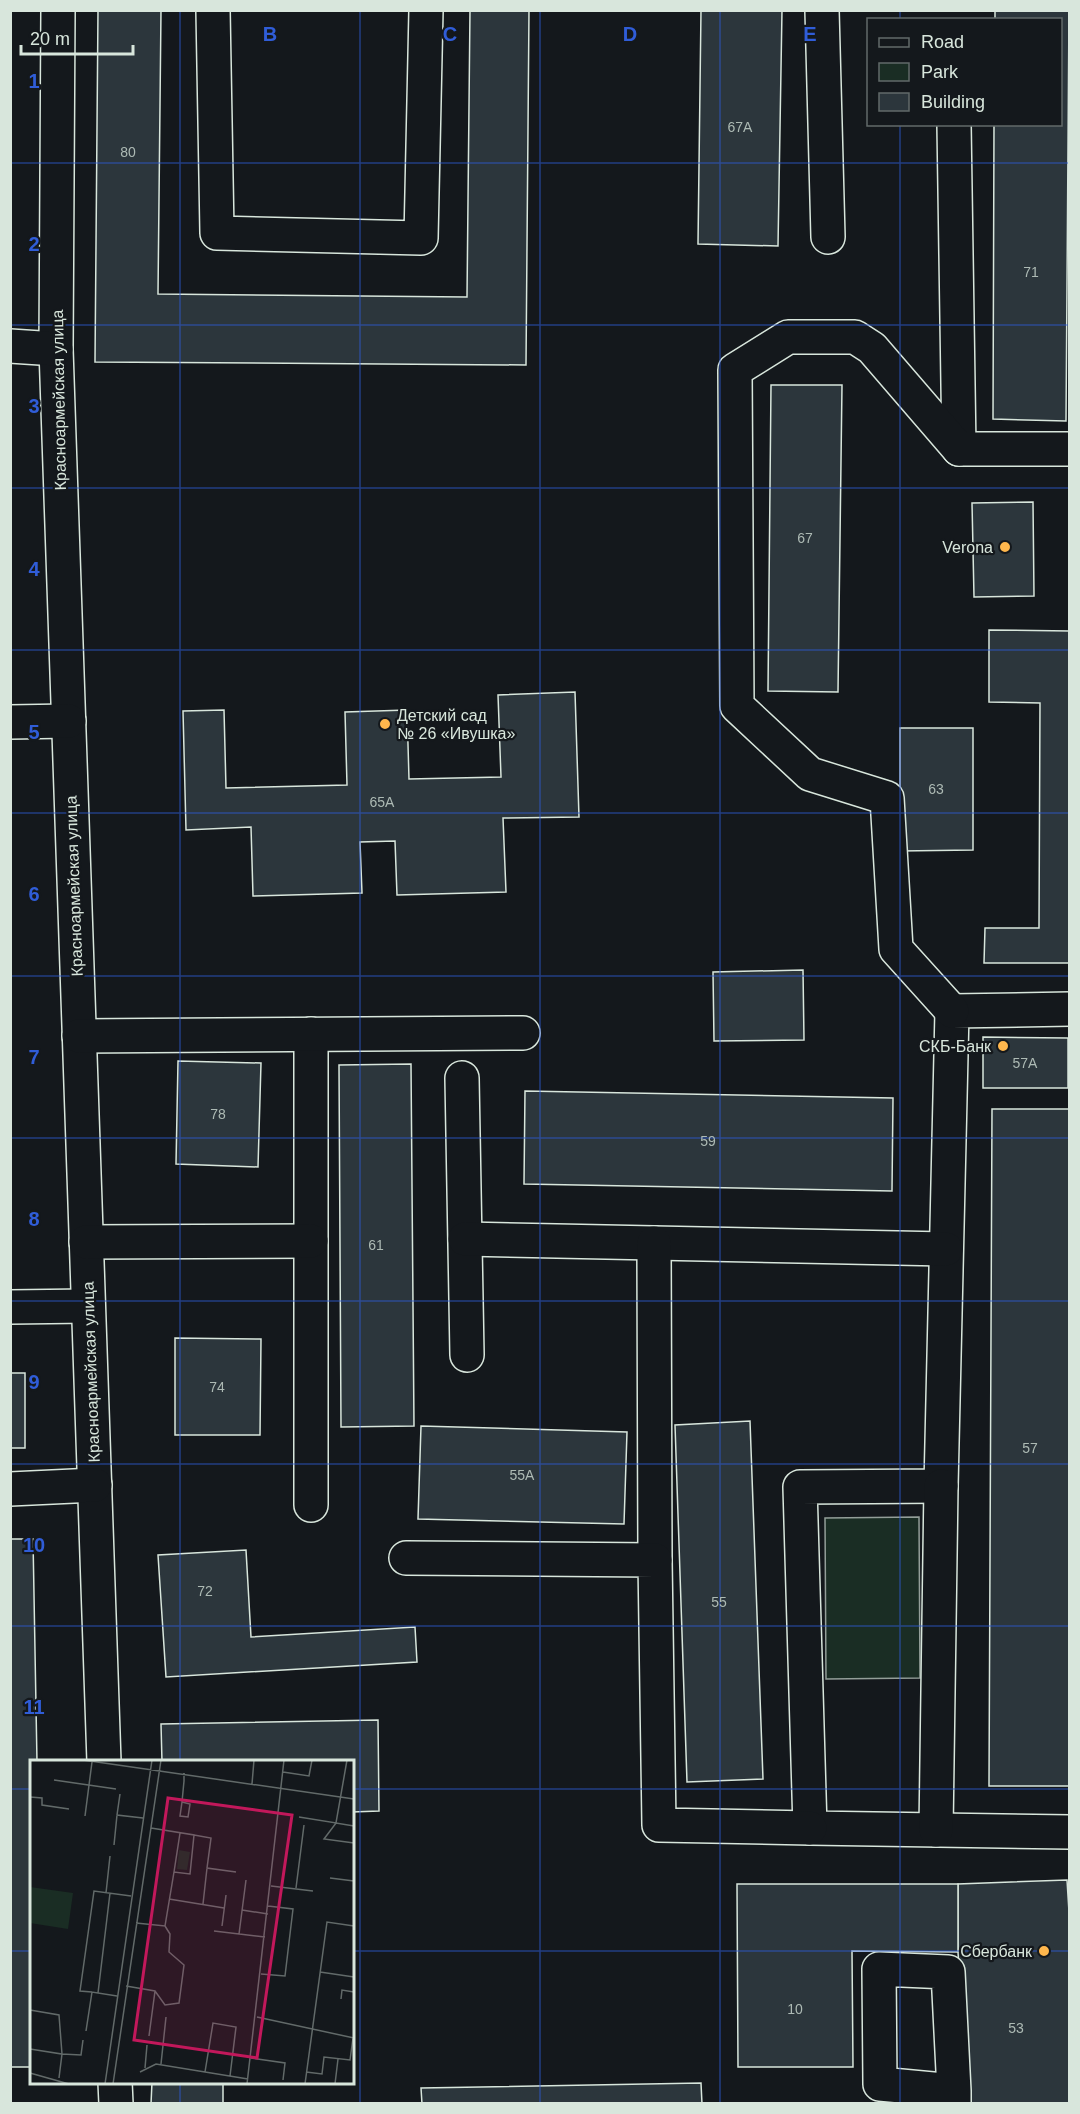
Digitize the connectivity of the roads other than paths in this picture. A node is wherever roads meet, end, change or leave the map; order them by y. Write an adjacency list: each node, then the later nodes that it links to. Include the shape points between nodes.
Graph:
1 (58, 10): 8 (street, Красноармейская улица)
2 (213, 10): 3 (street, via 217,233 421,238)
3 (426, 10)
4 (822, 10): 6 (street)
5 (954, 126): 9 (street)
6 (828, 237)
7 (10, 346): 8 (street)
8 (56, 349): 11 (street, Красноармейская улица)
9 (959, 449): 10 (street); 14 (street, via 872,348 855,337 788,337 735,370 737,706 810,774 887,798 896,949)
10 (1070, 450)
11 (69, 721): 12 (street); 17 (street, Красноармейская улица)
12 (10, 723)
13 (1070, 1009): 14 (street)
14 (952, 1011): 23 (street)
15 (523, 1033): 16 (street)
16 (311, 1034): 17 (street); 20 (street)
17 (79, 1036): 21 (street, Красноармейская улица)
18 (462, 1078): 19 (street)
19 (465, 1239): 22 (street); 26 (street)
20 (311, 1241): 21 (street); 30 (street)
21 (86, 1242): 24 (street, Красноармейская улица)
22 (654, 1243): 23 (street); 32 (street)
23 (946, 1249): 28 (street)
24 (88, 1306): 25 (street); 27 (street, Красноармейская улица)
25 (10, 1307)
26 (467, 1355)
27 (95, 1485): 29 (street); 33 (street, Красноармейская улица)
28 (941, 1486): 34 (street, via 800,1486); 35 (street)
29 (10, 1489)
30 (311, 1504)
31 (406, 1558): 32 (street)
32 (655, 1560): 34 (street, via 659,1825)
33 (104, 1760)
34 (810, 1828): 35 (street)
35 (936, 1830): 36 (street)
36 (1070, 1832)
37 (115, 2084): 38 (street)
38 (116, 2103)

